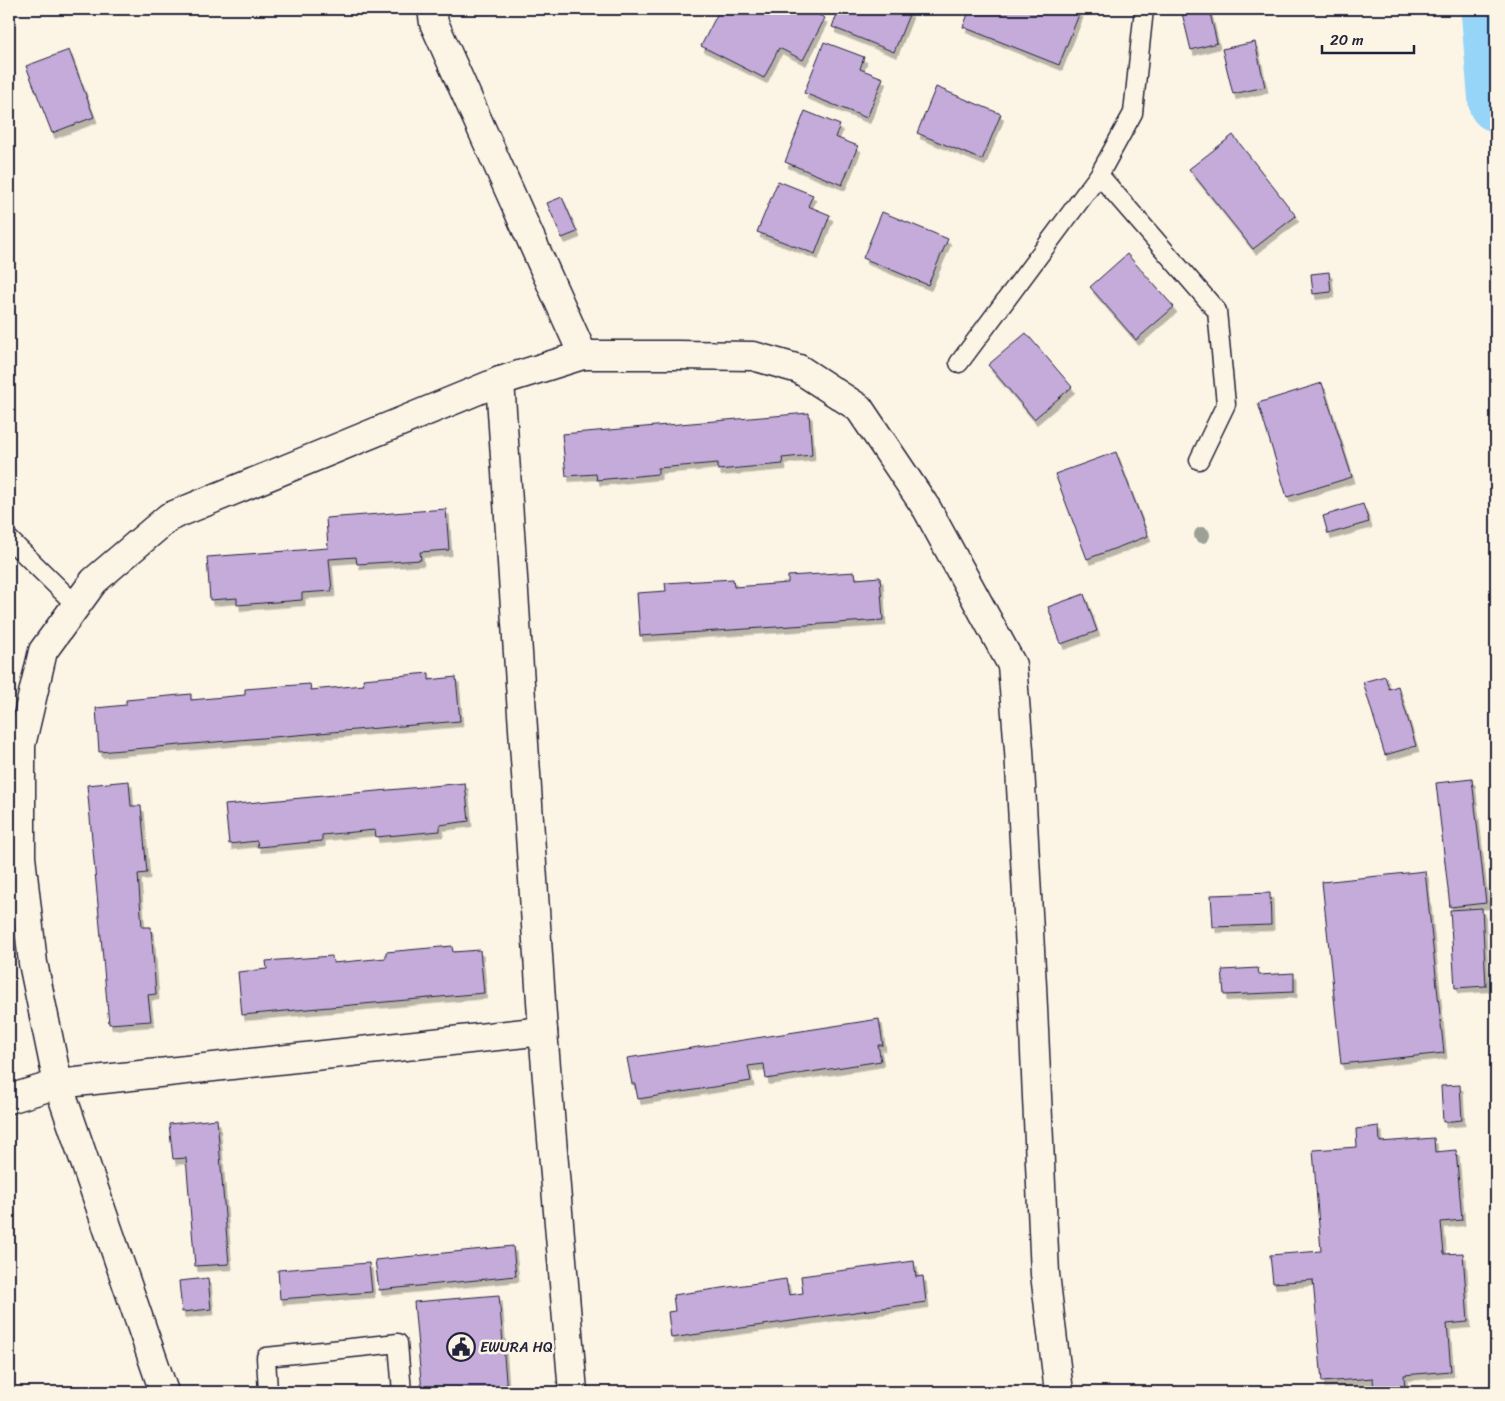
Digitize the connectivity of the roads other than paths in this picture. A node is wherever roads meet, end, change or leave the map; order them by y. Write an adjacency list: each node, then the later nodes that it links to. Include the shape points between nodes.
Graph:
1 (432, 9): 4 (street, via 434,23)
2 (1144, 9): 3 (lane, via 1133,112)
3 (1099, 175): 5 (lane); 7 (lane, via 1217,311 1226,404)
4 (583, 356): 6 (street); 17 (street, via 753,356 799,370 859,408 927,509 1012,665 1032,986 1045,1274)
5 (959, 363)
6 (500, 381): 9 (street, via 169,517 94,581); 10 (street)
7 (1200, 460)
8 (9, 539): 9 (lane)
9 (76, 605): 11 (street, via 43,651 21,745 21,857 33,963)
10 (543, 1032): 11 (street); 16 (street)
11 (58, 1084): 12 (street); 13 (street)
12 (9, 1099)
13 (164, 1392)
14 (268, 1392): 15 (lane, via 266,1357 398,1343)
15 (402, 1392)
16 (572, 1392)
17 (1059, 1392)

